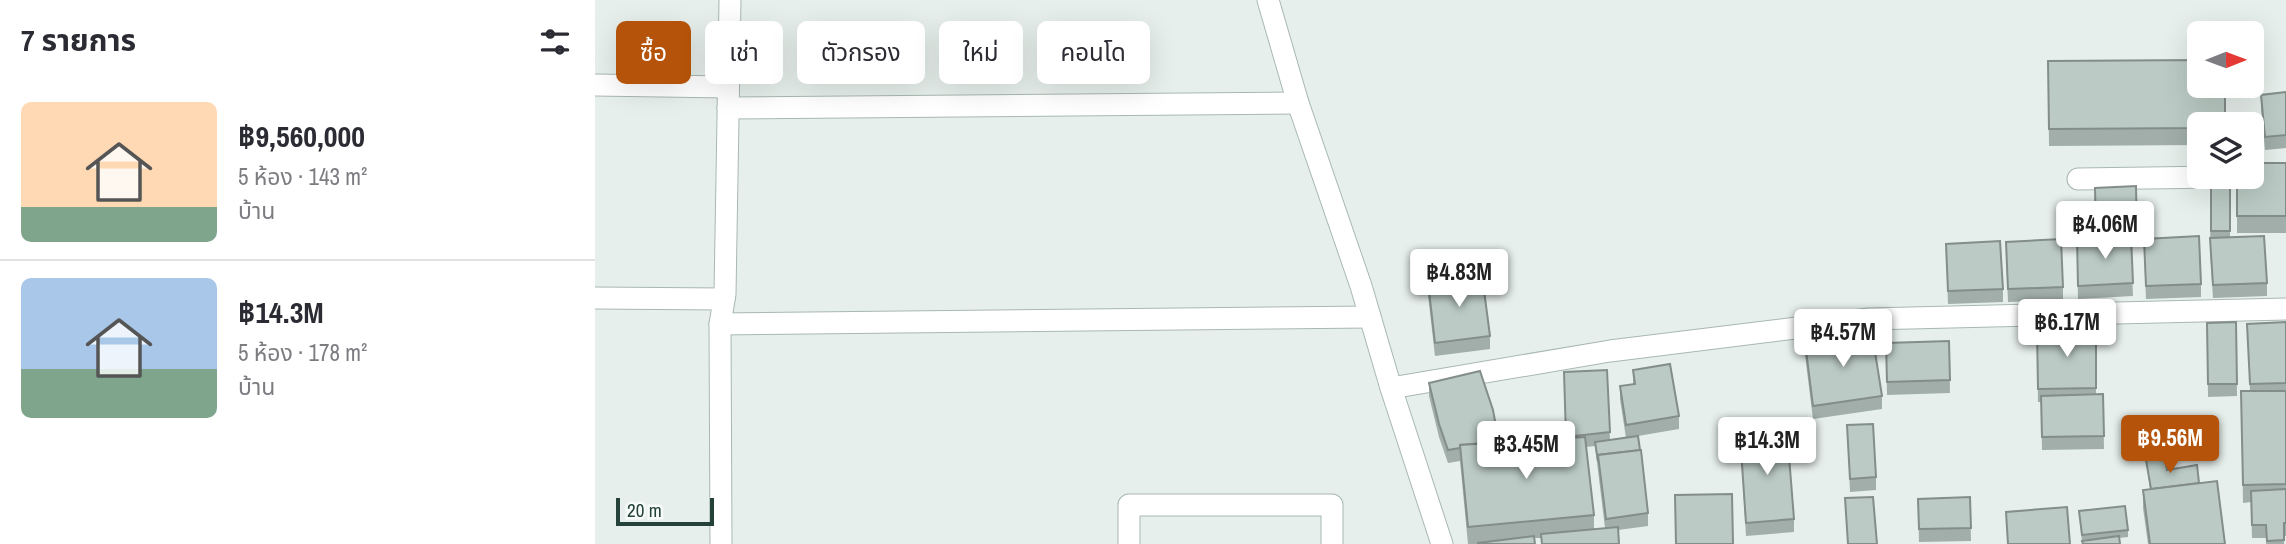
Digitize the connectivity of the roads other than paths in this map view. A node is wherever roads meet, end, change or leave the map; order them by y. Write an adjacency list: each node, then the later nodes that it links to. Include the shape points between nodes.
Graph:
1 (730, 0): 4 (street)
2 (1268, 0): 5 (street)
3 (595, 86): 4 (street)
4 (728, 87): 6 (street)
5 (1298, 103): 6 (street); 12 (street)
6 (728, 108): 10 (street)
7 (2187, 177): 8 (street)
8 (2078, 179)
9 (595, 298): 10 (street)
10 (724, 299): 13 (street)
11 (2286, 309): 14 (street, via 1869,319 1610,351)
12 (1370, 317): 13 (street); 14 (street)
13 (720, 324): 15 (street)
14 (1391, 388): 18 (street)
15 (721, 544)
16 (1129, 544): 17 (street, via 1129,505 1332,505)
17 (1332, 544)
18 (1442, 544)

